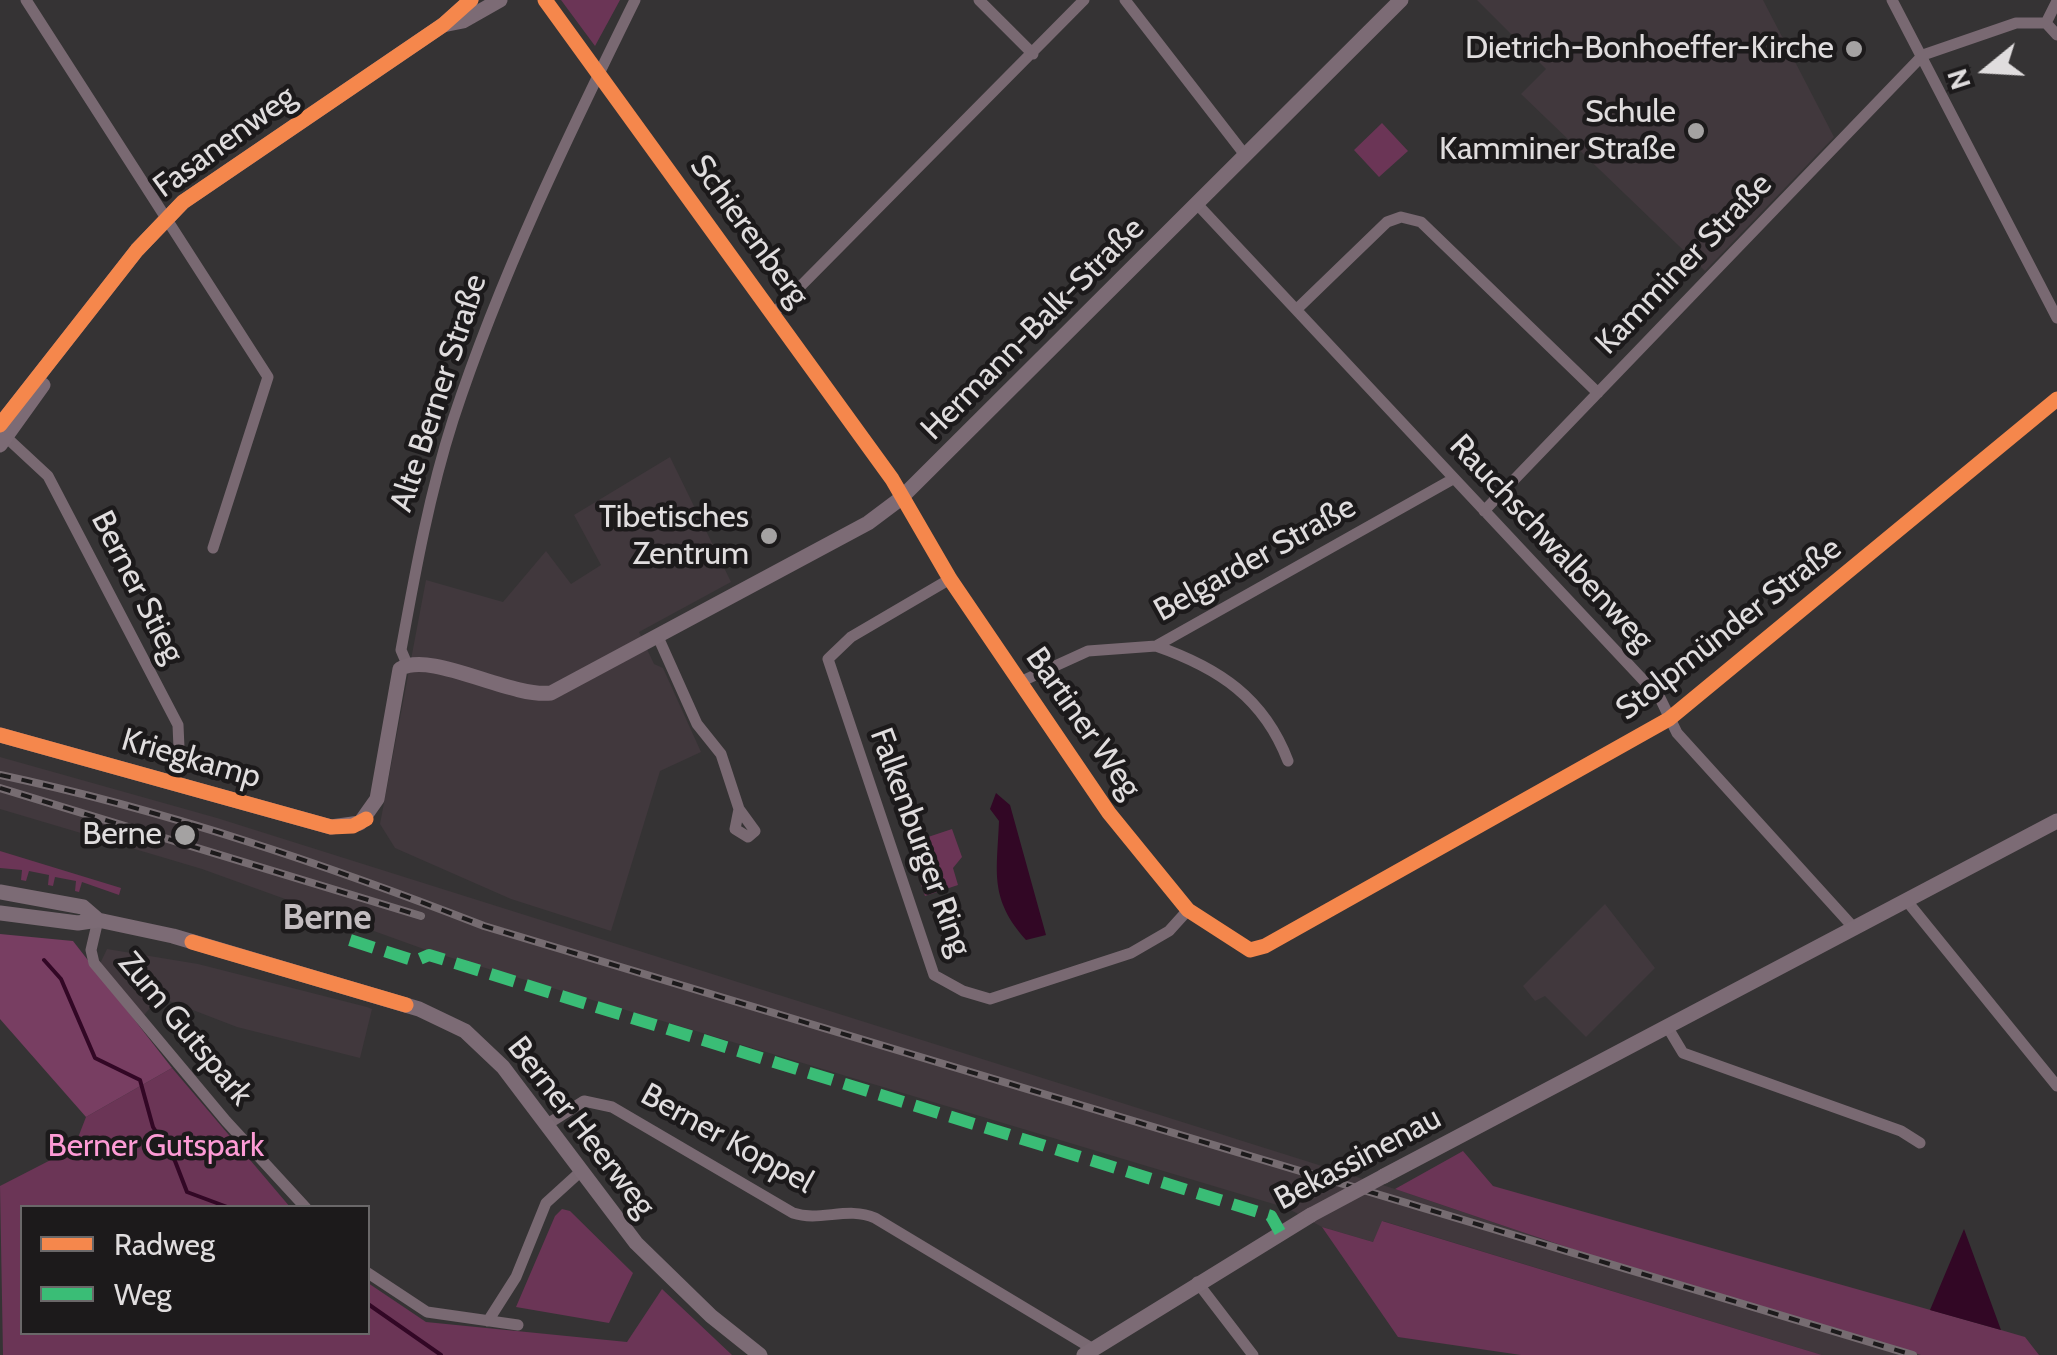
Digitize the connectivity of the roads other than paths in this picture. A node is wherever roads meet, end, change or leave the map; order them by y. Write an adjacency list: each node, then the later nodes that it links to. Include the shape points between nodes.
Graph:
1 (26, 0): 20 (street)
2 (470, 0): 13 (street, Fasanenweg)
3 (500, 0): 13 (street, Fasanenweg)
4 (546, 0): 17 (street, Schierenberg)
5 (634, 0): 17 (street, Alte Berner Straße)
6 (979, 0): 15 (street)
7 (1084, 0): 15 (street)
8 (1125, 0): 18 (street)
9 (1401, 0): 18 (street, Hermann-Balk-Straße)
10 (1892, 0): 16 (street)
11 (2057, 1): 12 (street)
12 (2046, 23): 14 (street); 16 (street, via 2016,24)
13 (443, 26): 20 (street, Fasanenweg)
14 (2057, 35)
15 (1033, 54): 22 (street)
16 (1923, 55): 23 (street); 24 (street, Kamminer Straße)
17 (600, 73): 22 (street, Schierenberg); 34 (street, Alte Berner Straße, via 511,262 452,424 418,556 401,650)
18 (1245, 155): 19 (street, Hermann-Balk-Straße)
19 (1198, 204): 21 (street, Rauchschwalbenweg); 28 (street, Hermann-Balk-Straße)
20 (166, 217): 26 (street, Fasanenweg); 30 (street, via 268,377)
21 (1297, 309): 24 (street, via 1387,222 1420,222); 27 (street, Rauchschwalbenweg)
22 (774, 313): 28 (street, Schierenberg)
23 (2057, 318)
24 (1598, 393): 29 (street, Kamminer Straße)
25 (2057, 399): 36 (street, Stolpmünder Straße)
26 (2, 436): 39 (street, Berner Stieg, via 48,476 178,725)
27 (1453, 480): 29 (street, Rauchschwalbenweg); 33 (street, Belgarder Straße)
28 (900, 499): 31 (street, Bartiner Weg); 32 (street, Hermann-Balk-Straße)
29 (1484, 511): 36 (street, Rauchschwalbenweg, via 1660,698)
30 (213, 548)
31 (950, 579): 35 (street, Bartiner Weg); 45 (street, Falkenburger Ring, via 851,637 828,659 934,975 990,999 1131,953 1170,931)
32 (658, 637): 34 (street, Hermann-Balk-Straße, via 564,688 536,694); 40 (street, via 698,724 721,754)
33 (1156, 646): 35 (street, Belgarder Straße, via 1088,650); 38 (street, via 1215,670 1247,694 1275,728)
34 (406, 664): 41 (street, Alte Berner Straße, via 397,674 381,781)
35 (1020, 682): 45 (street, Bartiner Weg, via 1110,813)
36 (1670, 719): 48 (street, Rauchschwalbenweg); 49 (street, Stolpmünder Straße)
37 (0, 735): 39 (street, Kriegkamp)
38 (1288, 761)
39 (171, 780): 41 (street, Kriegkamp, via 331,827)
40 (739, 809)
41 (366, 818)
42 (2057, 821): 44 (street, Bekassinenau)
43 (0, 892): 47 (street, Berner Heerweg, via 83,907)
44 (1906, 900): 48 (street, Bekassinenau); 51 (street)
45 (1188, 910): 49 (street, Bartiner Weg)
46 (0, 913): 47 (street, Berner Heerweg)
47 (98, 920): 52 (street, Berner Heerweg, via 235,953 444,1018 491,1052); 55 (street, Zum Gutspark, via 94,963)
48 (1854, 928): 50 (street, Bekassinenau)
49 (1250, 950)
50 (1668, 1028): 53 (street, via 1683,1053 1902,1131); 57 (street, Bekassinenau, bridge)
51 (2057, 1086)
52 (546, 1125): 54 (street, Berner Heerweg); 60 (street, Berner Koppel, via 584,1101 612,1107 793,1214 875,1218)
53 (1920, 1144)
54 (580, 1173): 58 (street, via 546,1203 516,1277); 61 (street, Berner Heerweg, via 674,1282)
55 (303, 1205)
56 (370, 1274): 58 (street, via 427,1312)
57 (1197, 1282): 60 (street, Bekassinenau); 62 (street)
58 (488, 1321): 59 (street)
59 (518, 1325)
60 (1088, 1352)
61 (760, 1355)
62 (1253, 1355)

